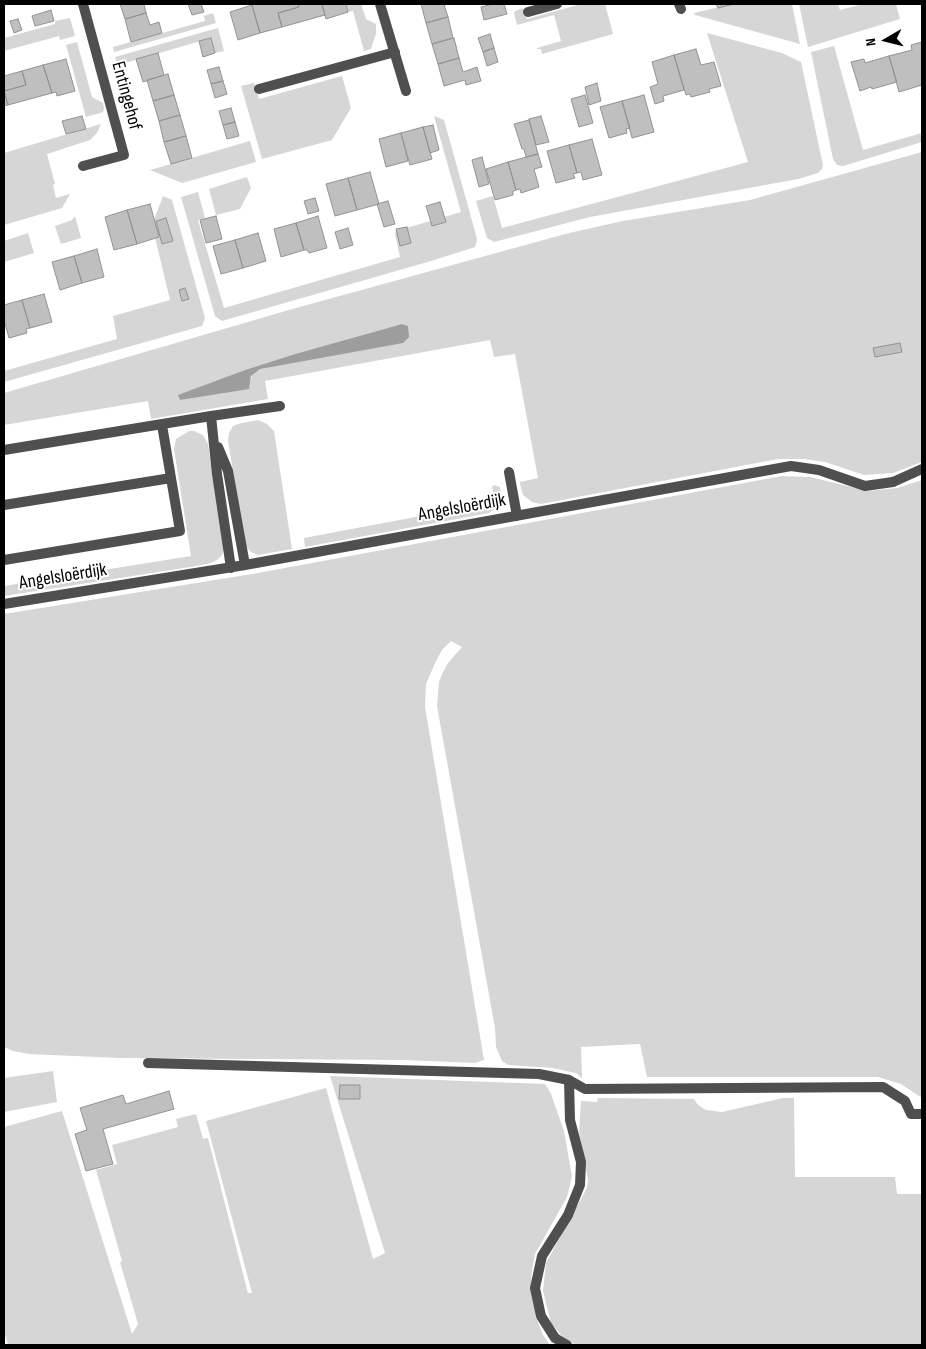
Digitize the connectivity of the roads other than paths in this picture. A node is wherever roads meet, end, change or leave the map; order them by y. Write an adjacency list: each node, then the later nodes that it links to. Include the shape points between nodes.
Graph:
1 (83, 4): 8 (street, Entingehof, via 124,155)
2 (380, 4): 5 (street)
3 (557, 4): 4 (street)
4 (528, 12)
5 (395, 52): 6 (street); 7 (street)
6 (259, 89)
7 (406, 91)
8 (83, 166)
9 (280, 406): 10 (street)
10 (212, 416): 11 (street); 12 (street)
11 (162, 425): 13 (street); 16 (street)
12 (215, 439): 20 (street, via 228,471); 21 (street)
13 (4, 450)
14 (922, 469): 18 (street, Angelsloërdijk, via 893,482 865,486 819,470 791,466)
15 (509, 472): 18 (street)
16 (171, 478): 17 (street); 19 (street, via 180,531)
17 (4, 505)
18 (517, 516): 20 (street, Angelsloërdijk)
19 (4, 560)
20 (245, 566): 21 (street, Angelsloërdijk)
21 (231, 568): 22 (street, Angelsloërdijk)
22 (4, 604)
23 (148, 1063): 24 (street, via 495,1072 539,1074)
24 (569, 1080): 25 (street, via 585,1090 883,1087 905,1100 911,1114); 26 (street, via 570,1120 580,1162 580,1185 568,1215 542,1256 535,1288 541,1316 556,1338)
25 (922, 1114)
26 (567, 1345)

